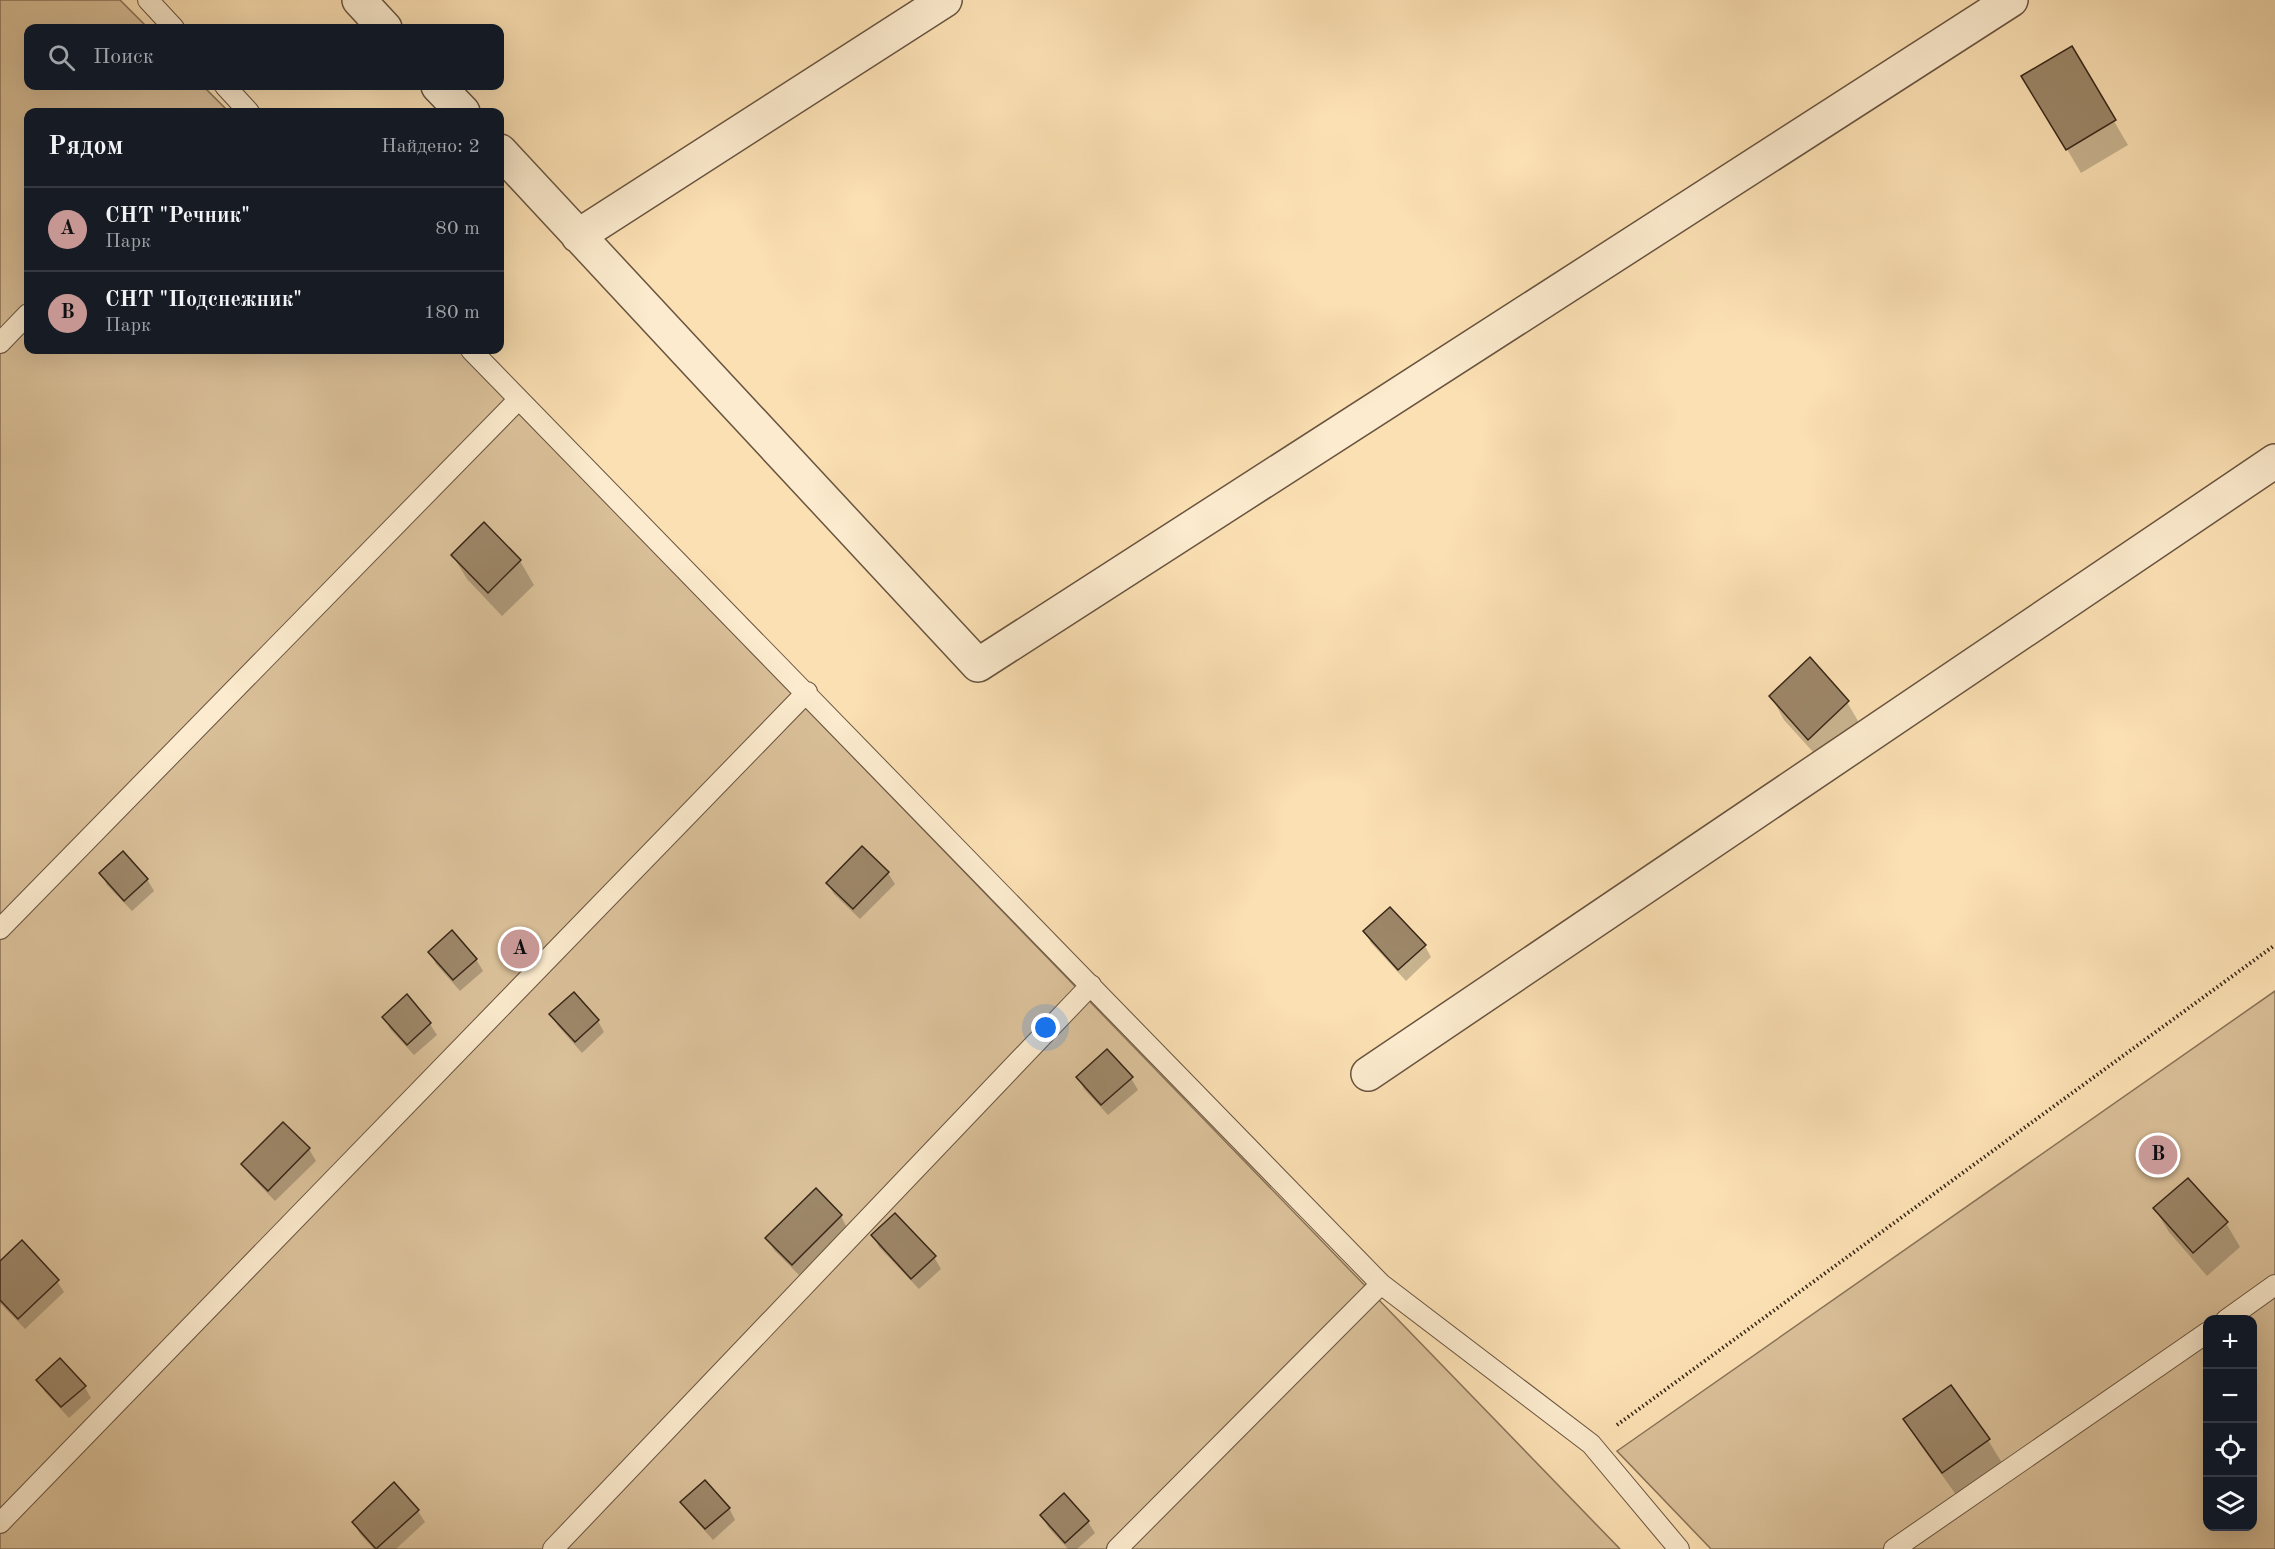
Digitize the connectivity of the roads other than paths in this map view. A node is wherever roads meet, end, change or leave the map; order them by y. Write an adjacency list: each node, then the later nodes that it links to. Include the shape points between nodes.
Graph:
1 (148, 0): 5 (lane)
2 (359, 0): 6 (street)
3 (945, 0): 12 (street)
4 (2010, 0): 12 (street, via 978,665)
5 (170, 24)
6 (381, 24)
7 (228, 90): 9 (lane)
8 (442, 90): 10 (street)
9 (239, 108)
10 (459, 108)
11 (504, 155): 12 (street)
12 (578, 236)
13 (24, 318): 14 (lane)
14 (0, 343)
15 (475, 354): 16 (lane)
16 (518, 400): 18 (lane); 19 (lane)
17 (2275, 461): 21 (street)
18 (807, 692): 20 (lane); 26 (lane)
19 (0, 929)
20 (1092, 985): 22 (lane); 27 (lane)
21 (1368, 1074)
22 (1381, 1284): 28 (lane); 29 (lane, via 1591,1444)
23 (2275, 1285): 24 (lane)
24 (2233, 1315)
25 (2203, 1335): 30 (lane)
26 (0, 1523)
27 (553, 1549)
28 (1117, 1549)
29 (1679, 1549)
30 (1894, 1549)

